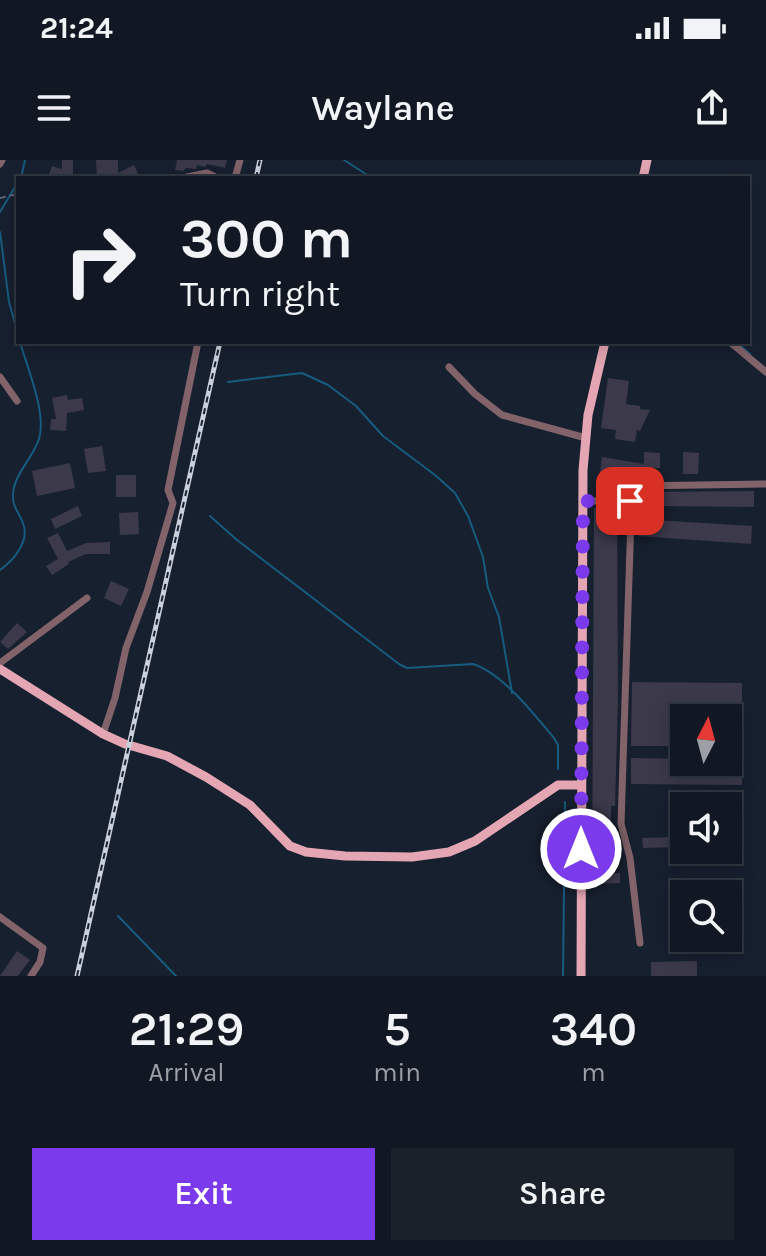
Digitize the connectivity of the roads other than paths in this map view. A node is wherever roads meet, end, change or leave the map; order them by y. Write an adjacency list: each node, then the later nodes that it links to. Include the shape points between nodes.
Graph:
1 (192, 176): 2 (street)
2 (213, 176)
3 (198, 344): 16 (street, via 168,490 173,503)
4 (605, 344): 10 (main road)
5 (732, 344): 7 (street)
6 (449, 367): 10 (street, via 502,415)
7 (766, 372)
8 (0, 377): 9 (street)
9 (17, 401)
10 (586, 438): 12 (main road)
11 (766, 484): 13 (street, via 632,486)
12 (583, 501): 13 (street); 17 (main road)
13 (630, 501): 21 (street, via 621,824)
14 (87, 598): 15 (street)
15 (0, 666): 16 (main road)
16 (103, 734): 18 (main road, via 187,766 250,805 290,846 314,854 412,857 449,852 475,841)
17 (581, 765): 18 (main road, via 577,774); 19 (main road)
18 (558, 785): 19 (main road)
19 (581, 785): 23 (main road)
20 (0, 917): 22 (street, via 43,948)
21 (640, 943)
22 (31, 976)
23 (581, 976)

